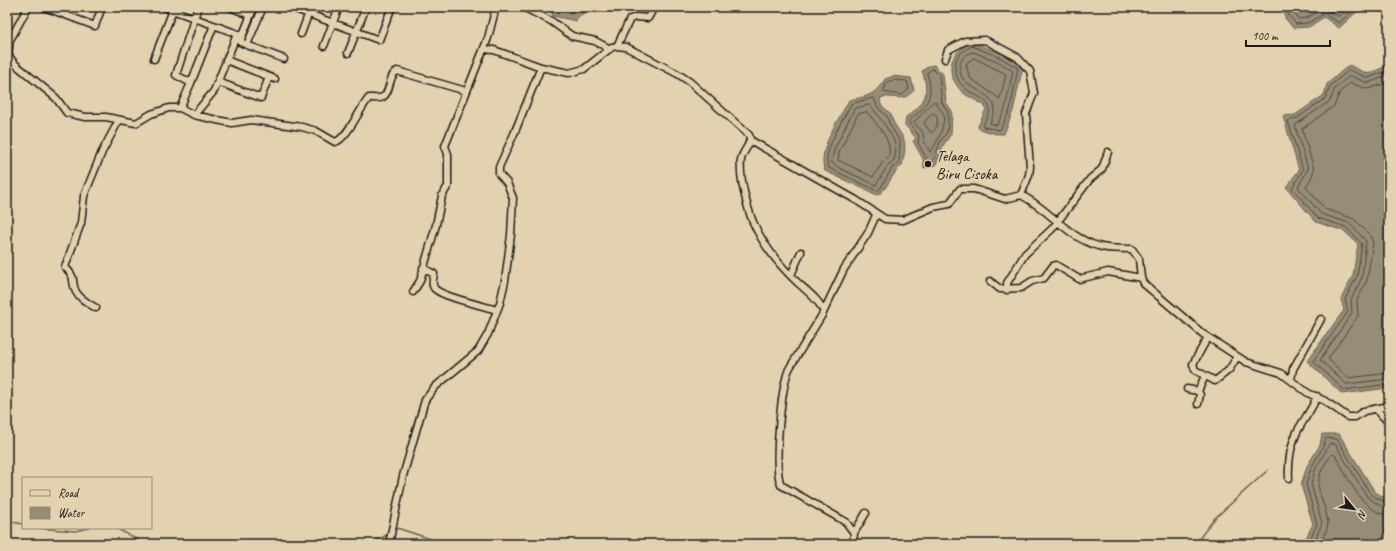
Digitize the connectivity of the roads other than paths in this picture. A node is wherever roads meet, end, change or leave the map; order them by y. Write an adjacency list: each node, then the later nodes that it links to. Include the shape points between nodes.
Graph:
1 (28, 7): 36 (street, via 8,46)
2 (44, 7): 3 (street, via 95,26)
3 (102, 7)
4 (164, 7): 17 (street)
5 (198, 7): 20 (street)
6 (230, 7): 19 (street)
7 (254, 7): 19 (street)
8 (263, 7): 26 (street)
9 (290, 7): 18 (street)
10 (311, 7): 18 (street)
11 (339, 7): 21 (street)
12 (366, 7): 23 (street)
13 (392, 7): 23 (street, via 379,40)
14 (496, 7): 29 (street)
15 (523, 7): 30 (street, via 551,21 572,36 595,41)
16 (654, 7): 28 (street, via 648,18 630,19)
17 (173, 10): 20 (street); 32 (street)
18 (309, 14): 21 (street); 25 (street)
19 (250, 15): 24 (street)
20 (194, 18): 22 (street); 41 (street, via 176,74)
21 (333, 22): 23 (street); 27 (street)
22 (214, 25): 24 (street); 41 (street)
23 (357, 30): 31 (street)
24 (240, 34): 26 (street, via 240,42); 35 (street)
25 (301, 34)
26 (247, 45): 33 (street)
27 (324, 46)
28 (617, 46): 30 (street); 46 (street, via 626,47 690,82 743,128)
29 (484, 49): 37 (street); 42 (street)
30 (610, 49): 37 (street, via 584,69 572,73)
31 (348, 53)
32 (154, 59)
33 (284, 59)
34 (945, 59): 48 (street, via 948,50 964,41 985,40 1017,57 1030,71 1034,93 1026,114 1030,167)
35 (226, 60): 38 (street); 40 (street)
36 (9, 61): 45 (street, via 56,98 67,113)
37 (540, 67): 59 (street, via 499,167 499,174 507,183 513,198 505,281)
38 (269, 77): 39 (street); 40 (street, via 261,98)
39 (275, 80)
40 (218, 82): 44 (street, via 206,103)
41 (191, 83): 43 (street)
42 (466, 91): 44 (street, via 397,71 392,76 384,96 369,98 342,139 335,142 316,131 302,127 250,120 232,123); 52 (street, via 445,146 448,154 448,186 442,196)
43 (180, 108): 44 (street); 45 (street, via 169,108 136,123)
44 (194, 115)
45 (119, 120): 58 (street, via 102,152 84,196 81,223 65,267 73,275 76,292 84,301)
46 (750, 140): 49 (street, via 856,200); 53 (street, via 741,160 746,196 753,221 761,238)
47 (1108, 152): 50 (street, via 1102,169 1090,179)
48 (1021, 195): 49 (street, via 1006,200 974,189 960,189 949,204 933,207 903,220 893,221); 50 (street, via 1032,200)
49 (876, 215): 60 (street, via 868,233 844,269)
50 (1058, 221): 54 (street, via 1066,230 1099,246 1132,249 1139,259); 56 (street, via 1025,254 1007,283)
51 (801, 252): 53 (street)
52 (423, 268): 57 (street, via 420,281); 59 (street, via 434,274 432,283 435,289)
53 (791, 275): 60 (street)
54 (1141, 278): 56 (street, via 1108,272 1079,279 1055,265 1041,280 1032,281 1021,288); 62 (street, via 1149,290 1180,312)
55 (990, 281): 56 (street, via 1000,289)
56 (1006, 290)
57 (413, 292)
58 (96, 308)
59 (497, 310): 76 (street, via 478,351 435,387 425,400 403,476)
60 (824, 310): 75 (street, via 798,353 786,379 779,428 779,481 785,489 846,522)
61 (1321, 319): 65 (street, via 1293,369)
62 (1208, 337): 63 (street); 64 (street, via 1193,364 1195,370)
63 (1237, 357): 64 (street, via 1233,365 1217,380); 65 (street, via 1281,373)
64 (1205, 376): 67 (street)
65 (1292, 380): 68 (street, via 1308,393)
66 (1187, 389): 67 (street)
67 (1198, 391): 69 (street)
68 (1317, 396): 71 (street, via 1348,417); 73 (street, via 1297,432 1288,459)
69 (1198, 404)
70 (1389, 406): 71 (street)
71 (1376, 409): 72 (street)
72 (1389, 422)
73 (1289, 479)
74 (866, 513): 75 (street)
75 (854, 533): 77 (street)
76 (389, 543)
77 (853, 544)

